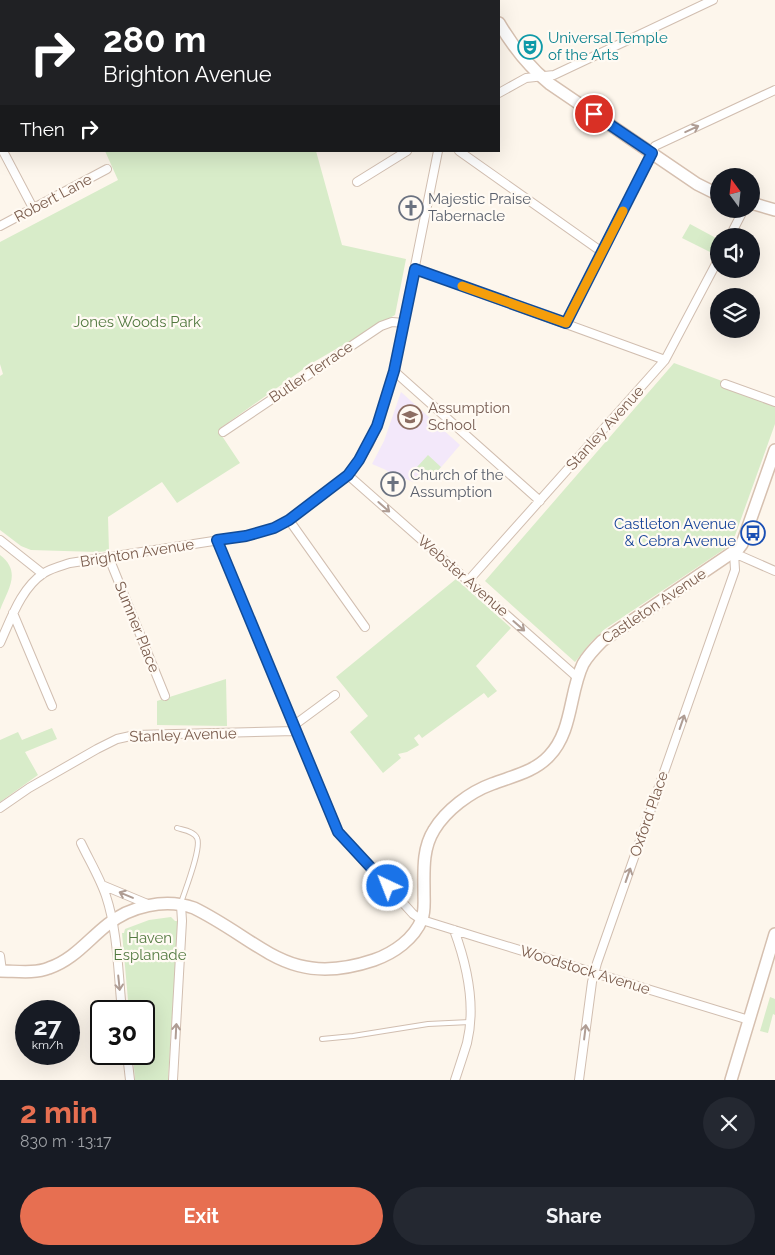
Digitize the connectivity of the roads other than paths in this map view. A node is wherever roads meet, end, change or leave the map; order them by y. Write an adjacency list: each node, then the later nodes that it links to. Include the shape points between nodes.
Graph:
1 (713, 0): 3 (street, via 554,75)
2 (500, 25): 3 (street, via 515,48)
3 (542, 77): 5 (street, via 526,78); 10 (street)
4 (775, 90): 10 (street, one-way to 4, via 655,146)
5 (500, 93)
6 (3, 152): 15 (street)
7 (406, 152): 12 (street)
8 (438, 152): 19 (street, Brighton Avenue)
9 (460, 152): 18 (street)
10 (652, 153): 13 (street); 18 (street)
11 (107, 169): 15 (street, Robert Lane)
12 (357, 182)
13 (710, 191)
14 (760, 206): 16 (street)
15 (33, 208): 17 (street, Robert Lane)
16 (775, 210)
17 (0, 226)
18 (602, 252): 22 (street)
19 (415, 269): 21 (street, Brighton Avenue); 22 (street)
20 (710, 275): 23 (street, Stanley Avenue)
21 (404, 323): 24 (street, Brighton Avenue); 27 (street, Butler Terrace, via 392,322 381,326)
22 (566, 323): 23 (street)
23 (665, 360): 30 (street, Stanley Avenue)
24 (394, 371): 29 (street, Brighton Avenue, via 377,426); 30 (street)
25 (725, 384): 26 (street)
26 (775, 402)
27 (223, 432)
28 (775, 450): 34 (street, Castleton Avenue, via 742,544)
29 (348, 475): 31 (street, Brighton Avenue); 38 (street, Webster Avenue, one-way to 38)
30 (540, 502): 38 (street, Stanley Avenue)
31 (289, 520): 33 (street, Brighton Avenue, via 246,536); 40 (street)
32 (0, 540): 37 (street)
33 (217, 540): 35 (street, Brighton Avenue); 46 (street)
34 (734, 553): 36 (street); 42 (street, Castleton Avenue, via 607,636 589,654); 59 (street, Oxford Place, one-way to 34, via 735,570)
35 (109, 558): 37 (street, Brighton Avenue, via 70,563); 44 (street, Sumner Place)
36 (775, 571)
37 (43, 574): 39 (street, Brighton Avenue, via 22,597)
38 (468, 581): 42 (street, Webster Avenue, one-way to 42)
39 (13, 614): 41 (street, Brighton Avenue); 45 (street)
40 (365, 627)
41 (0, 643)
42 (578, 678): 53 (street, Castleton Avenue, via 563,734 548,757 527,772 474,793 448,813 432,832 425,856)
43 (335, 695): 46 (street)
44 (164, 696)
45 (52, 706)
46 (294, 729): 47 (street, Stanley Avenue, via 135,734 117,739); 53 (street, via 338,832)
47 (0, 808)
48 (177, 828): 52 (lane, via 193,833 198,839 197,854)
49 (81, 843): 50 (street)
50 (102, 885): 51 (street, one-way to 50); 54 (street)
51 (150, 905): 52 (street); 54 (street)
52 (181, 905): 53 (street, via 197,909 278,959 320,970 348,967 387,955 408,939); 66 (street, one-way to 52)
53 (422, 920): 55 (street, Woodstock Avenue)
54 (112, 921): 58 (street, via 77,952 54,967 34,972); 60 (street, one-way to 60)
55 (454, 930): 59 (street, Woodstock Avenue); 62 (street, via 469,986)
56 (775, 934): 61 (street)
57 (0, 956): 58 (street)
58 (1, 971)
59 (594, 973): 61 (street, Woodstock Avenue); 68 (street, Oxford Place, one-way to 59)
60 (121, 1000)
61 (749, 1020): 69 (street)
62 (470, 1022): 63 (lane, via 428,1024); 67 (street)
63 (322, 1039)
64 (128, 1065): 65 (street)
65 (130, 1080)
66 (173, 1080)
67 (455, 1080)
68 (579, 1080)
69 (731, 1080)

